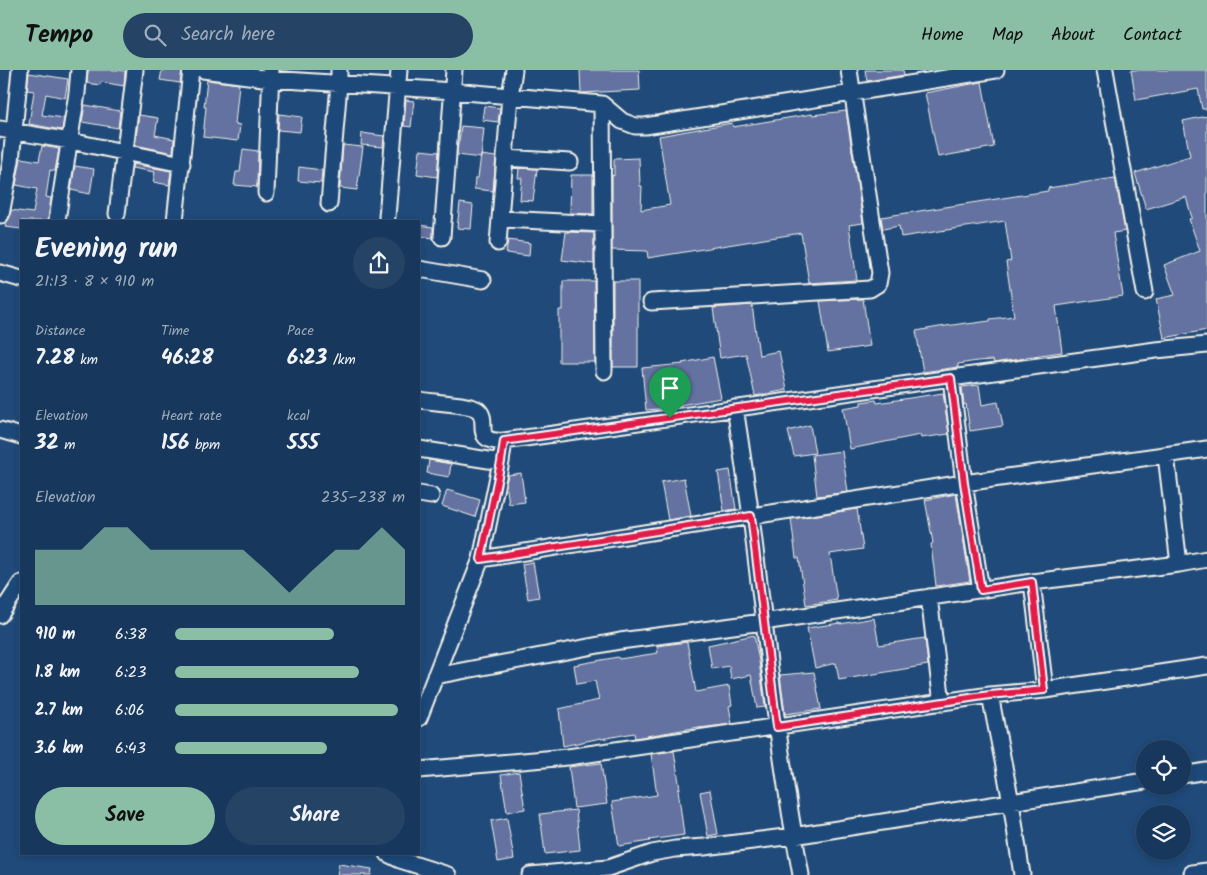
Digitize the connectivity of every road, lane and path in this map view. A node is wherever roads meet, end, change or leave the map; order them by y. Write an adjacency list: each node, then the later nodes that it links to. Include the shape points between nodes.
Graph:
1 (20, 70): 19 (street)
2 (79, 70): 20 (street)
3 (135, 70): 21 (street)
4 (191, 70): 24 (street)
5 (203, 70): 12 (street)
6 (399, 70): 14 (street)
7 (454, 70): 15 (street)
8 (514, 70): 17 (street)
9 (849, 70): 16 (street)
10 (996, 70): 16 (street)
11 (1105, 70): 40 (street)
12 (271, 75): 13 (street); 25 (street)
13 (339, 77): 14 (street); 26 (street)
14 (398, 88): 15 (street); 29 (street)
15 (453, 91): 17 (street); 34 (street)
16 (853, 93): 18 (street, via 644,126 622,121); 41 (street, via 880,273 878,284 870,289)
17 (510, 96): 18 (street); 22 (street)
18 (602, 104): 33 (street)
19 (7, 130): 20 (street); 28 (street, via 11,160)
20 (70, 141): 21 (street); 31 (street)
21 (124, 152): 24 (street); 27 (street)
22 (505, 158): 23 (street); 30 (street)
23 (570, 162)
24 (182, 164): 32 (street)
25 (266, 193)
26 (329, 204)
27 (117, 214)
28 (1, 215)
29 (387, 217)
30 (500, 219): 33 (street); 35 (street)
31 (57, 220)
32 (175, 220)
33 (603, 224): 43 (street)
34 (442, 237)
35 (498, 243)
36 (420, 269): 39 (street)
37 (0, 273): 38 (street)
38 (20, 279)
39 (483, 280)
40 (1144, 292)
41 (650, 302)
42 (1207, 345): 44 (street)
43 (604, 371)
44 (951, 378): 46 (street); 54 (street)
45 (420, 400): 49 (street, via 478,410 488,439)
46 (735, 408): 49 (street); 55 (street)
47 (0, 430): 48 (street)
48 (20, 436)
49 (504, 441): 53 (street)
50 (420, 449): 53 (street)
51 (1207, 449): 52 (street)
52 (1166, 456): 54 (street); 58 (street)
53 (501, 462): 56 (street)
54 (964, 483): 55 (street); 61 (street)
55 (751, 516): 56 (street); 64 (street)
56 (481, 559): 66 (street)
57 (1207, 560): 58 (street)
58 (1179, 564): 59 (street)
59 (1032, 582): 61 (street); 67 (street)
60 (20, 585): 63 (street)
61 (981, 590): 62 (street)
62 (929, 597): 64 (street); 69 (street)
63 (0, 615)
64 (763, 622): 66 (street, via 620,641); 71 (street)
65 (1207, 666): 67 (street)
66 (435, 676): 70 (street)
67 (1044, 690): 68 (street)
68 (990, 695): 69 (street); 76 (street)
69 (942, 703): 71 (street)
70 (420, 715)
71 (777, 727): 72 (street, via 568,757); 77 (street)
72 (420, 770)
73 (1207, 771): 74 (street)
74 (1191, 774)
75 (1136, 782): 76 (street)
76 (1012, 802): 77 (street); 82 (street)
77 (793, 836): 80 (street, via 652,853 608,868); 81 (street)
78 (390, 855): 79 (street)
79 (448, 875)
80 (530, 875)
81 (801, 875)
82 (1022, 875)

